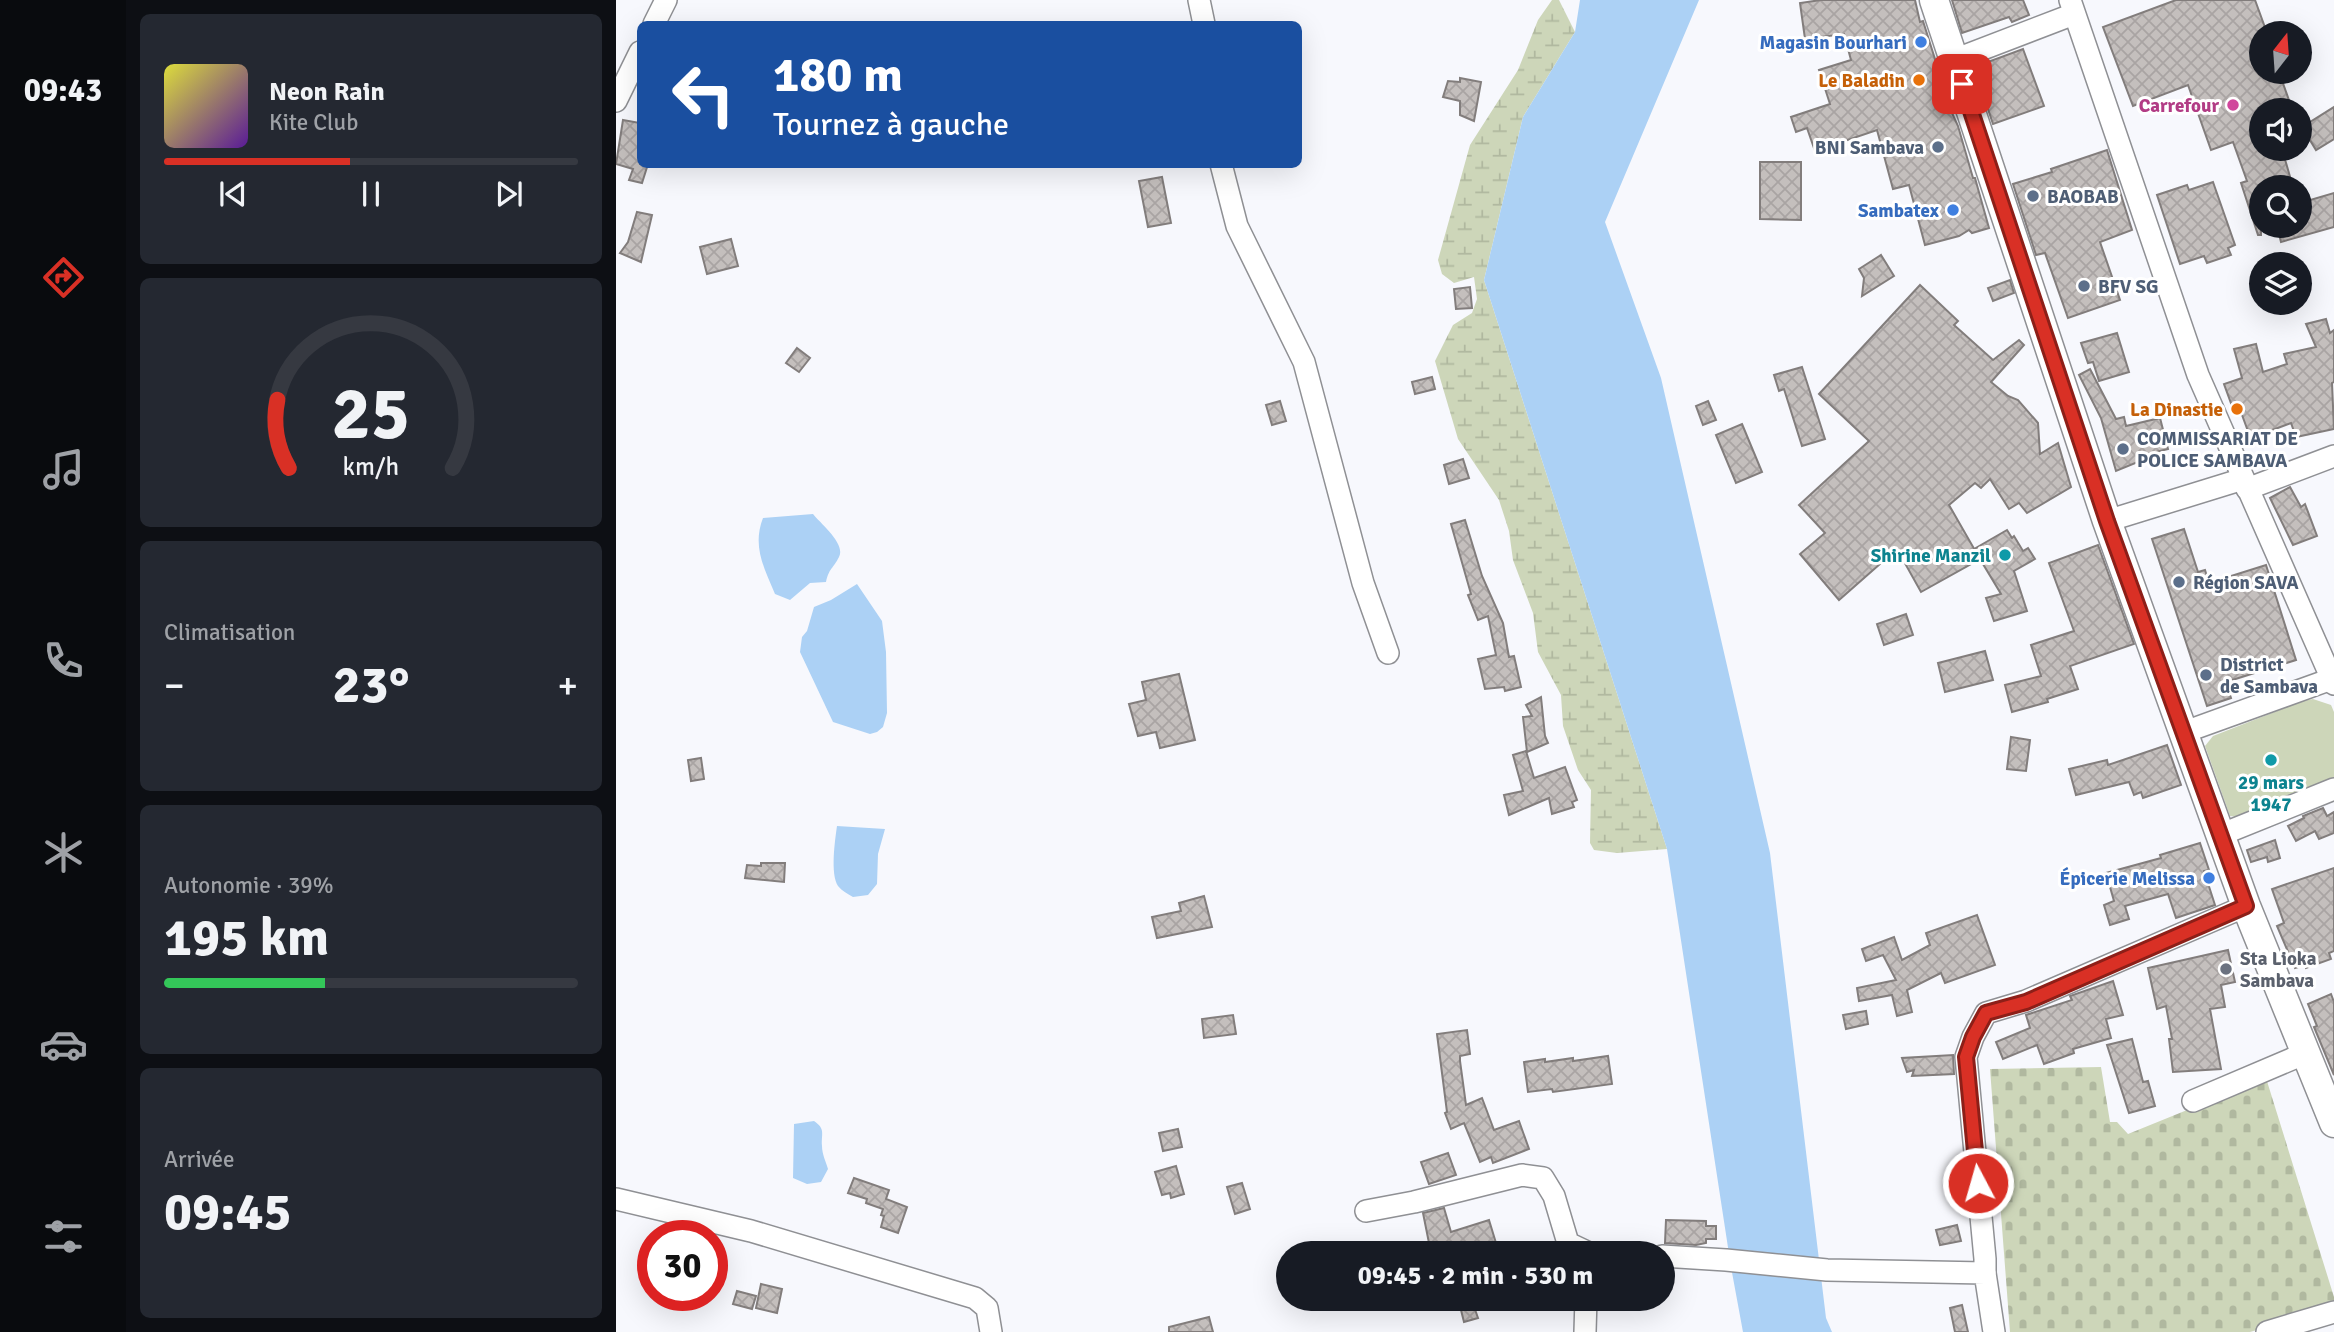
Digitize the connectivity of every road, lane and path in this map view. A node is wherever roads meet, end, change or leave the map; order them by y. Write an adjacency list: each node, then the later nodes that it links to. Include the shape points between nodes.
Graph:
1 (666, 0): 5 (street)
2 (1199, 0): 6 (street)
3 (1934, 0): 8 (main road)
4 (2072, 7): 8 (street); 12 (street, via 2198,375)
5 (656, 21)
6 (1203, 21)
7 (637, 58): 9 (street)
8 (1954, 60): 13 (main road)
9 (616, 101)
10 (1223, 168): 14 (street, via 1237,226 1304,362 1363,583)
11 (2334, 456): 12 (street)
12 (2245, 484): 13 (street); 15 (street)
13 (2107, 521): 16 (main road)
14 (1388, 653)
15 (2333, 680): 16 (street)
16 (2182, 733): 18 (main road)
17 (2334, 789): 18 (street)
18 (2220, 835): 19 (main road)
19 (2246, 906): 20 (main road); 27 (street, via 2026,1002 1986,1013 1966,1057)
20 (2306, 1053): 21 (street); 22 (main road)
21 (2193, 1101)
22 (2334, 1123)
23 (616, 1199): 30 (street, via 751,1231 975,1298 987,1308)
24 (1366, 1211): 25 (street, via 1522,1175 1543,1178)
25 (1567, 1241)
26 (1675, 1257): 27 (street, via 1827,1270)
27 (1985, 1273): 32 (street)
28 (1587, 1311): 31 (street)
29 (2334, 1312): 33 (street)
30 (991, 1332)
31 (1585, 1332)
32 (1994, 1332)
33 (2267, 1332)

